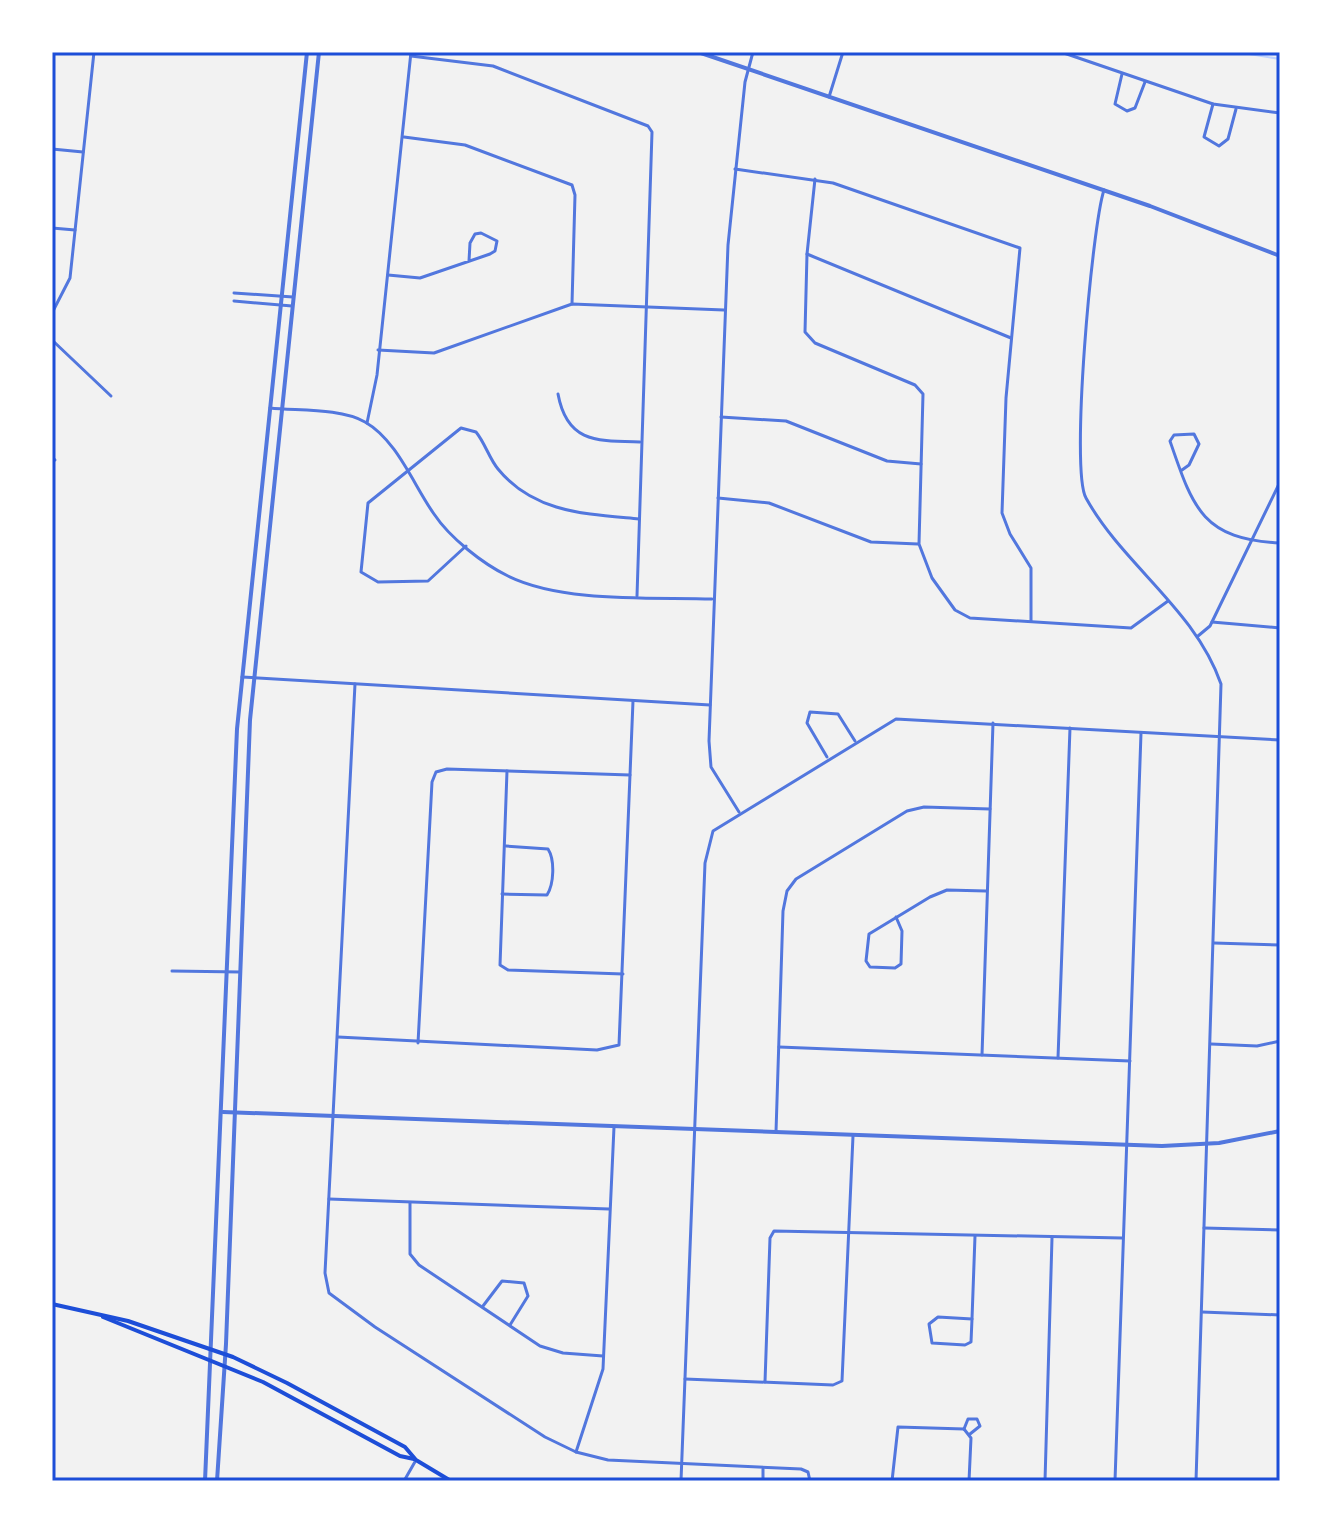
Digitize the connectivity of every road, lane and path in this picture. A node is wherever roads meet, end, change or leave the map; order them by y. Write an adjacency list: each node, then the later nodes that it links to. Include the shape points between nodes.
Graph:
1 (94, 52): 18 (street)
2 (307, 52): 29 (street)
3 (319, 52): 30 (street)
4 (698, 52): 9 (street)
5 (753, 52): 9 (street)
6 (843, 52): 12 (street)
7 (1061, 52): 10 (street)
8 (411, 54): 16 (street); 35 (street, via 493,66 648,126 653,137)
9 (748, 70): 12 (street); 19 (street)
10 (1122, 74): 11 (street); 11 (street, via 1115,104 1127,111 1135,108)
11 (1145, 82): 13 (street)
12 (829, 97): 21 (street)
13 (1213, 104): 14 (street); 14 (street, via 1204,137 1219,146 1228,139)
14 (1236, 109): 15 (street)
15 (1280, 113)
16 (403, 137): 27 (street); 32 (street, via 483,150 572,185)
17 (52, 149): 18 (street)
18 (83, 152): 23 (street)
19 (735, 169): 20 (street); 36 (street)
20 (815, 179): 24 (street); 38 (street, via 1020,248)
21 (1104, 190): 25 (street); 62 (street, via 1083,383 1081,486 1103,523)
22 (52, 228): 23 (street)
23 (75, 230): 37 (street, via 70,278)
24 (807, 254): 38 (street); 50 (street, via 805,332 815,343 920,390)
25 (1280, 256)
26 (469, 261): 26 (street, via 495,251 497,241 475,234); 27 (street, via 420,278)
27 (388, 275): 40 (street)
28 (234, 293): 29 (street)
29 (281, 296): 30 (street); 33 (street)
30 (293, 297): 34 (street)
31 (234, 301): 33 (street)
32 (572, 304): 35 (street); 40 (street, via 434,353)
33 (280, 305): 34 (street); 44 (street)
34 (292, 306): 45 (street)
35 (646, 306): 36 (street); 49 (street)
36 (724, 310): 47 (street)
37 (52, 313)
38 (1011, 338): 63 (street, via 1002,513 1031,568)
39 (52, 340): 43 (street)
40 (378, 350): 48 (street)
41 (1280, 368): 46 (street)
42 (558, 394): 49 (street, via 568,425 580,434)
43 (111, 396)
44 (270, 408): 45 (street); 67 (street)
45 (282, 409): 48 (street); 68 (street)
46 (1280, 410)
47 (721, 417): 50 (street, via 786,421 887,461); 54 (street)
48 (367, 423): 51 (street)
49 (641, 442): 55 (street)
50 (922, 464): 58 (street)
51 (406, 470): 55 (street, via 454,432 468,429 480,438 508,481 529,499 585,514); 59 (street, via 435,517); 59 (street, via 368,503 361,572 378,582 428,581)
52 (1182, 470): 52 (street, via 1199,444 1194,434 1171,439); 56 (street, via 1205,519)
53 (1280, 482): 56 (street)
54 (718, 498): 58 (street, via 766,502 871,542); 61 (street)
55 (639, 519): 60 (street)
56 (1252, 541): 57 (street); 64 (street)
57 (1280, 543)
58 (919, 544): 63 (street, via 932,578 960,613)
59 (466, 546): 60 (street, via 516,580 563,592)
60 (637, 596): 61 (street)
61 (714, 599): 71 (street)
62 (1168, 600): 63 (street, via 1131,628); 66 (street)
63 (1031, 621)
64 (1212, 622): 65 (street); 66 (street)
65 (1280, 628)
66 (1198, 636): 75 (street, via 1221,684)
67 (242, 677): 68 (street); 90 (street)
68 (254, 678): 69 (street); 91 (street)
69 (355, 684): 70 (street); 93 (street)
70 (633, 701): 71 (street); 80 (street)
71 (710, 705): 82 (street, via 711,764)
72 (993, 723): 73 (street); 77 (street, via 896,719); 81 (street)
73 (1070, 728): 74 (street); 99 (street)
74 (1141, 732): 75 (street); 100 (street)
75 (1220, 736): 76 (street); 87 (street)
76 (1280, 740)
77 (855, 741): 78 (street); 78 (street, via 838,714 810,712 807,723)
78 (828, 758): 82 (street)
79 (507, 771): 80 (street); 83 (street); 95 (street, via 447,769 433,776)
80 (630, 775): 92 (street)
81 (990, 809): 84 (street); 97 (street, via 913,808 793,882 784,906)
82 (739, 812): 105 (street, via 713,831 705,853)
83 (504, 846): 85 (street); 85 (street, via 548,849 552,882 547,895)
84 (987, 891): 86 (street, via 941,891); 98 (street)
85 (502, 894): 92 (street, via 503,968)
86 (896, 917): 86 (street, via 867,936 870,967 901,964 902,931)
87 (1214, 943): 88 (street); 96 (street)
88 (1280, 945)
89 (172, 971): 90 (street)
90 (228, 972): 91 (street); 101 (street)
91 (240, 972): 102 (street)
92 (623, 974): 95 (street, via 620,1042 615,1048)
93 (338, 1037): 95 (street); 103 (street)
94 (1280, 1041): 96 (street)
95 (418, 1043)
96 (1211, 1044): 109 (street)
97 (779, 1047): 98 (street); 107 (street)
98 (982, 1056): 99 (street)
99 (1058, 1058): 100 (street)
100 (1130, 1061): 110 (street)
101 (223, 1112): 102 (street); 127 (street)
102 (235, 1112): 103 (street); 128 (street)
103 (333, 1116): 104 (street); 111 (street)
104 (614, 1127): 105 (street); 113 (street)
105 (695, 1129): 107 (street); 132 (street)
106 (1280, 1131): 109 (street)
107 (776, 1132): 108 (street)
108 (853, 1135): 110 (street); 116 (street)
109 (1207, 1144): 110 (street); 114 (street)
110 (1127, 1145): 119 (street)
111 (329, 1199): 112 (street); 136 (street, via 325,1283 332,1297)
112 (410, 1203): 113 (street); 121 (street, via 412,1259)
113 (610, 1209): 129 (street)
114 (1204, 1228): 115 (street); 122 (street)
115 (1280, 1230)
116 (850, 1232): 117 (street); 133 (street, via 842,1381); 133 (street, via 772,1233)
117 (975, 1236): 118 (street); 125 (street)
118 (1052, 1238): 119 (street); 149 (street)
119 (1123, 1238): 150 (street)
120 (52, 1304): 123 (main road)
121 (483, 1307): 126 (street); 126 (street, via 502,1281 524,1283 528,1296)
122 (1202, 1312): 124 (street); 151 (street)
123 (97, 1315): 127 (main road); 130 (main road)
124 (1280, 1315)
125 (972, 1319): 125 (street, via 933,1318 929,1340 968,1344)
126 (510, 1325): 129 (street, via 550,1350)
127 (213, 1349): 128 (main road); 130 (street)
128 (226, 1355): 131 (street); 137 (main road, via 405,1447)
129 (604, 1356): 136 (street)
130 (211, 1361): 131 (main road); 140 (street)
131 (224, 1365): 137 (main road); 141 (street)
132 (685, 1379): 133 (street); 138 (street)
133 (765, 1382)
134 (964, 1429): 135 (street); 135 (street, via 968,1419 977,1419 980,1426); 147 (street, via 896,1430)
135 (970, 1434): 148 (street)
136 (576, 1452): 138 (street, via 608,1460)
137 (416, 1460): 142 (street); 143 (main road)
138 (681, 1464): 139 (street); 144 (street)
139 (763, 1467): 145 (street); 146 (street, via 801,1469)
140 (205, 1481)
141 (217, 1481)
142 (404, 1481)
143 (451, 1481)
144 (681, 1481)
145 (763, 1481)
146 (810, 1481)
147 (892, 1481)
148 (969, 1481)
149 (1045, 1481)
150 (1115, 1481)
151 (1196, 1481)

